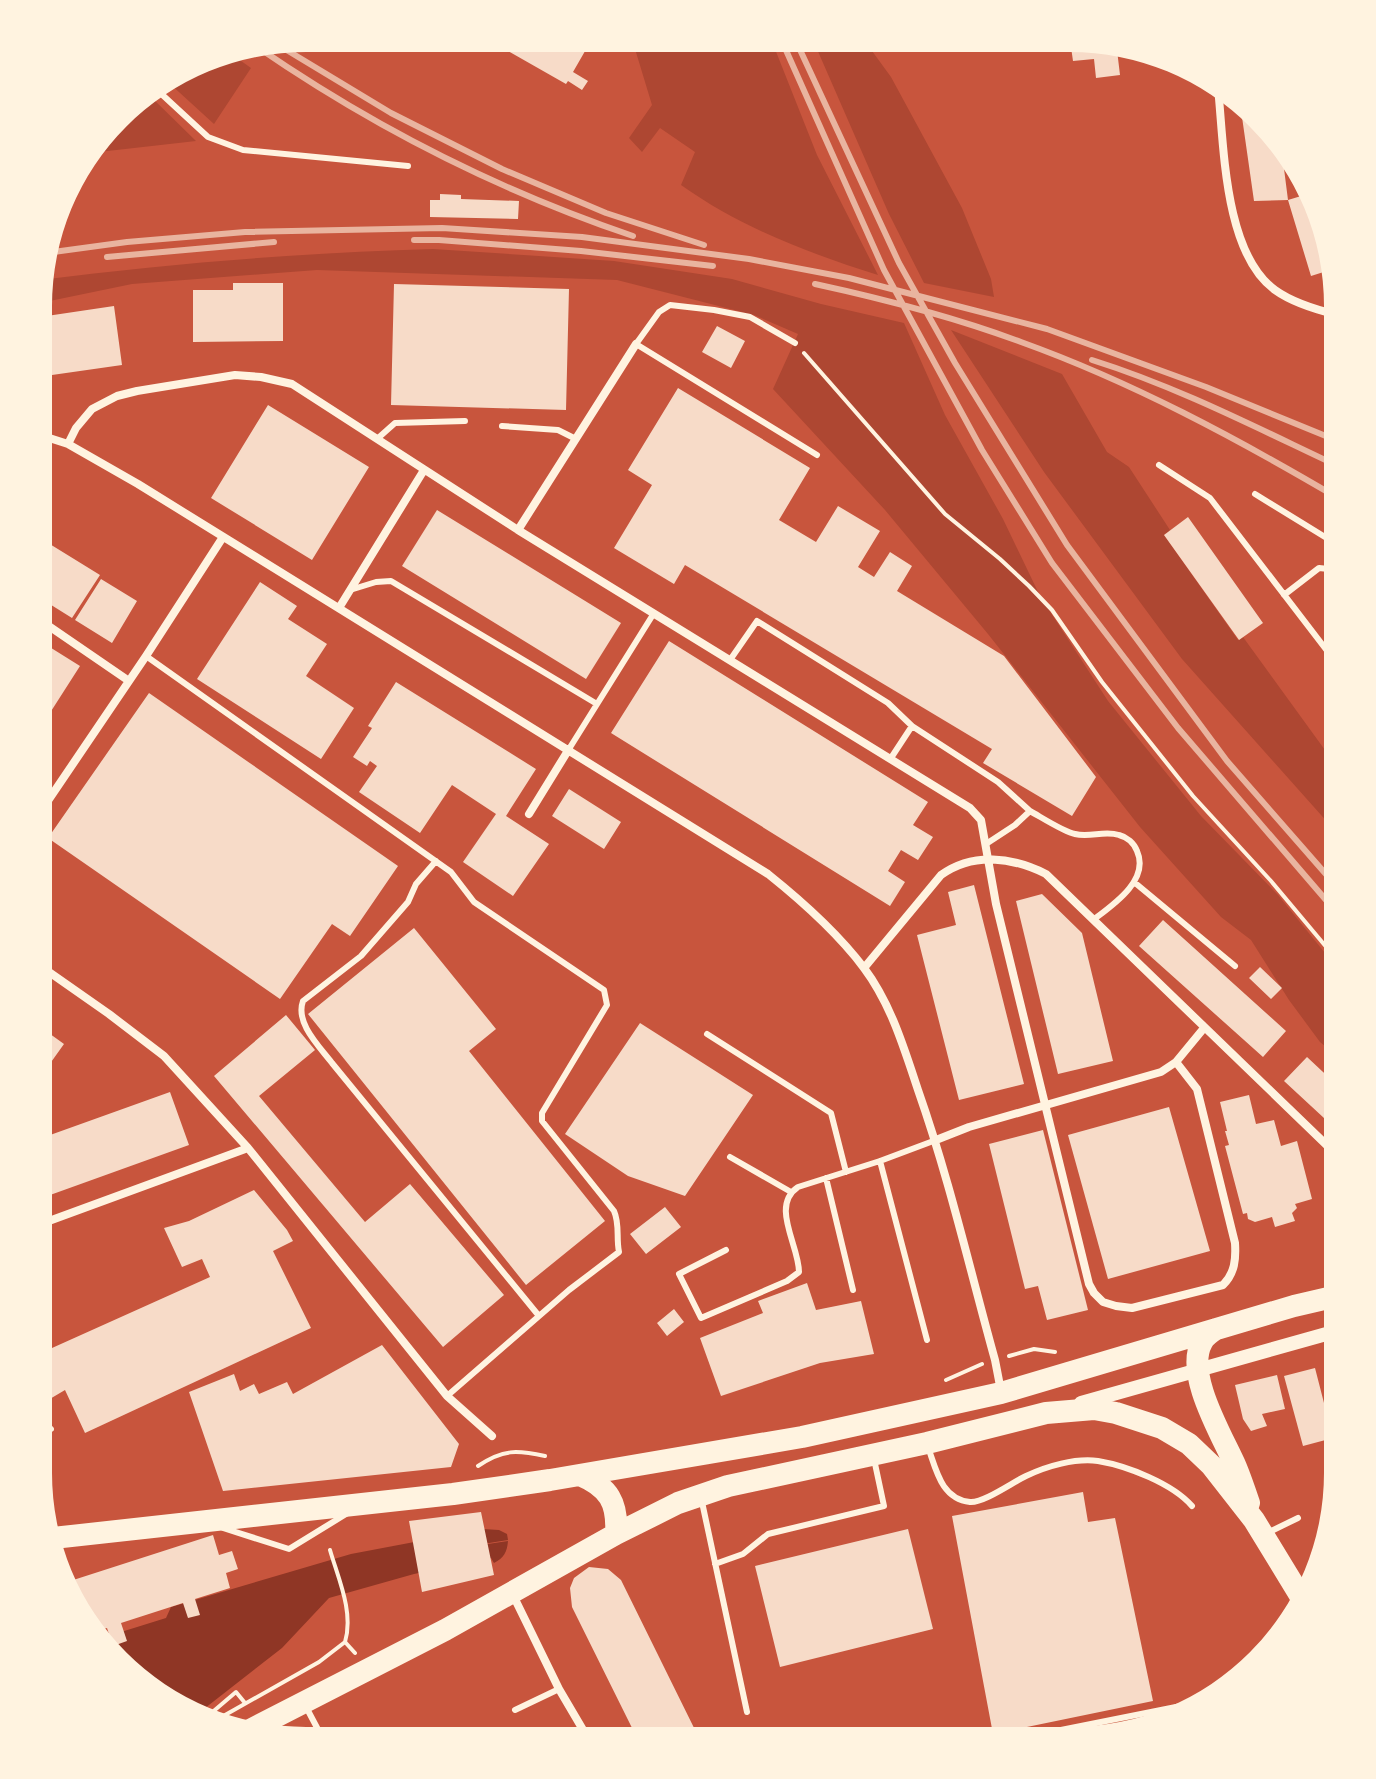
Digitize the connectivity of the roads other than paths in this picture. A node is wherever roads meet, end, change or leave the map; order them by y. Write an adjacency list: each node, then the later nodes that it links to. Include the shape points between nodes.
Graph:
1 (164, 96): 3 (lane, via 208,137 243,150)
2 (1220, 102): 4 (street, via 1230,198 1243,249 1274,290)
3 (408, 166)
4 (1324, 312)
5 (795, 343): 6 (lane, via 750,317 670,305)
6 (636, 344): 11 (street); 13 (lane)
7 (465, 421): 10 (lane, via 395,423)
8 (502, 426): 11 (lane, via 558,430)
9 (52, 439): 12 (street)
10 (377, 439): 12 (street, via 302,389 235,375 117,396 92,409); 15 (street)
11 (576, 439): 17 (street)
12 (68, 444): 19 (street)
13 (817, 455)
14 (1159, 465): 22 (lane, via 1210,498)
15 (424, 470): 17 (street); 21 (street)
16 (1255, 494): 18 (lane)
17 (518, 530): 24 (street)
18 (1324, 536)
19 (223, 537): 23 (street); 27 (street)
20 (1324, 569): 22 (lane)
21 (350, 590): 23 (street); 30 (lane, via 391,581)
22 (1284, 595): 26 (lane)
23 (339, 608): 32 (street)
24 (654, 613): 28 (street); 30 (lane)
25 (52, 628): 29 (street)
26 (1324, 646)
27 (146, 656): 29 (street); 39 (lane)
28 (730, 660): 31 (lane, via 757,621 888,703); 33 (street)
29 (129, 681): 34 (street)
30 (597, 704): 32 (lane)
31 (912, 726): 33 (lane); 35 (lane, via 998,782)
32 (569, 749): 36 (street); 43 (street, via 768,874 802,901)
33 (891, 758): 37 (street, via 976,813)
34 (52, 788)
35 (1030, 811): 37 (lane); 40 (lane, via 1075,834 1124,836 1139,853)
36 (529, 814)
37 (986, 844): 38 (street)
38 (989, 859): 41 (street, via 1029,865 1046,874); 43 (street, via 971,860 941,875); 48 (street)
39 (436, 861): 61 (lane, via 361,956 303,1001 301,1016 332,1063); 61 (lane, via 474,902 606,995 607,1005 542,1121 614,1211 619,1252)
40 (1134, 882): 41 (lane); 42 (lane)
41 (1093, 920): 45 (street)
42 (1235, 966)
43 (864, 968): 49 (street, via 896,1025)
44 (52, 974): 51 (street, via 164,1056)
45 (1204, 1028): 47 (street); 50 (street)
46 (707, 1034): 54 (lane, via 831,1113)
47 (1176, 1062): 48 (street, via 1161,1072); 48 (street, via 1197,1089 1235,1243 1234,1268 1223,1285 1132,1308 1103,1302 1094,1293)
48 (1045, 1106): 49 (street)
49 (936, 1140): 53 (lane); 66 (street)
50 (1323, 1142)
51 (248, 1148): 57 (street); 67 (street)
52 (730, 1157): 56 (lane)
53 (880, 1161): 54 (lane); 64 (lane)
54 (846, 1172): 55 (lane)
55 (826, 1178): 56 (lane); 59 (lane)
56 (791, 1192): 58 (lane, via 785,1214 799,1272 701,1318 679,1274)
57 (52, 1220)
58 (726, 1250)
59 (853, 1290)
60 (1323, 1300): 62 (highway)
61 (539, 1316): 67 (lane)
62 (1216, 1329): 65 (highway, via 1202,1341); 66 (highway)
63 (1323, 1335): 65 (street)
64 (927, 1340)
65 (1197, 1371): 68 (street); 78 (highway)
66 (1001, 1393): 72 (highway, via 802,1437)
67 (447, 1396): 69 (street)
68 (1046, 1413): 70 (highway); 78 (highway, via 1094,1409 1162,1428 1211,1465)
69 (492, 1436)
70 (927, 1443): 71 (highway); 75 (lane, via 940,1485 972,1502 1062,1463 1097,1461 1147,1475)
71 (873, 1456): 73 (highway); 81 (lane, via 884,1506 768,1534 743,1554)
72 (580, 1475): 74 (highway); 79 (highway, via 604,1488 611,1499)
73 (700, 1494): 79 (highway); 81 (lane)
74 (363, 1504): 77 (highway); 77 (lane, via 289,1549)
75 (1192, 1506)
76 (1298, 1518): 78 (lane)
77 (204, 1522): 80 (highway)
78 (1259, 1527): 82 (highway)
79 (616, 1534): 83 (highway)
80 (61, 1537)
81 (715, 1564): 88 (lane)
82 (1296, 1588)
83 (511, 1592): 84 (street); 85 (highway)
84 (559, 1689): 86 (lane); 91 (street)
85 (303, 1702): 89 (highway); 90 (lane)
86 (515, 1710)
87 (1160, 1710): 92 (lane)
88 (747, 1712)
89 (264, 1723)
90 (316, 1726)
91 (581, 1726)
92 (1081, 1726)

